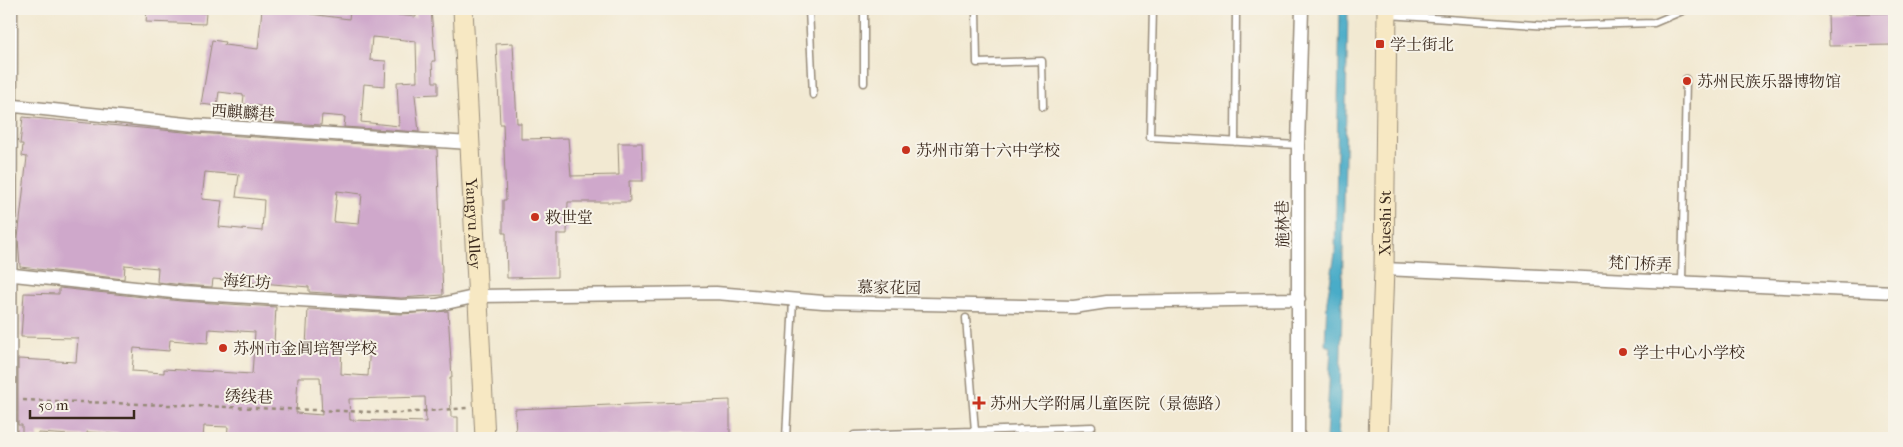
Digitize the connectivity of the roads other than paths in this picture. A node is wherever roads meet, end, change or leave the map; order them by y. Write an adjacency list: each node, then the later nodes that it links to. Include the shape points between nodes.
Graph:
1 (14, 9): 14 (lane)
2 (463, 9): 17 (main road, Yangyu Alley)
3 (810, 9): 13 (lane)
4 (864, 9): 12 (lane)
5 (976, 9): 15 (lane, via 977,62 1042,61)
6 (1153, 9): 16 (lane, via 1150,137)
7 (1236, 9): 16 (lane)
8 (1302, 9): 18 (street, 施林巷)
9 (1687, 9): 10 (lane, via 1654,23 1549,26)
10 (1387, 12): 20 (main road, Xueshi St)
11 (1686, 78): 22 (lane)
12 (864, 83)
13 (813, 95)
14 (15, 106): 17 (street, 西麒麟巷, via 196,125); 19 (lane)
15 (1043, 107)
16 (1235, 142): 18 (lane)
17 (470, 143): 24 (main road, Yangyu Alley)
18 (1298, 145): 26 (street, 施林巷)
19 (12, 232): 21 (lane)
20 (1384, 269): 22 (street, 梵门桥弄); 37 (main road, Xueshi St)
21 (14, 275): 24 (street, 海红坊, via 182,293 401,306 437,305); 32 (lane)
22 (1682, 281): 23 (street, 梵门桥弄)
23 (1894, 292)
24 (478, 296): 25 (street, 慕家花园, via 716,293); 33 (main road, Yangyu Alley)
25 (793, 300): 26 (street, 慕家花园, via 1074,307 1107,302); 34 (lane)
26 (1299, 300): 36 (street, 施林巷)
27 (966, 318): 30 (lane)
28 (1092, 427): 29 (lane)
29 (1020, 430): 30 (lane); 35 (lane)
30 (975, 431): 31 (lane)
31 (854, 435)
32 (13, 438)
33 (485, 438)
34 (786, 438)
35 (1020, 438)
36 (1298, 438)
37 (1378, 438)

